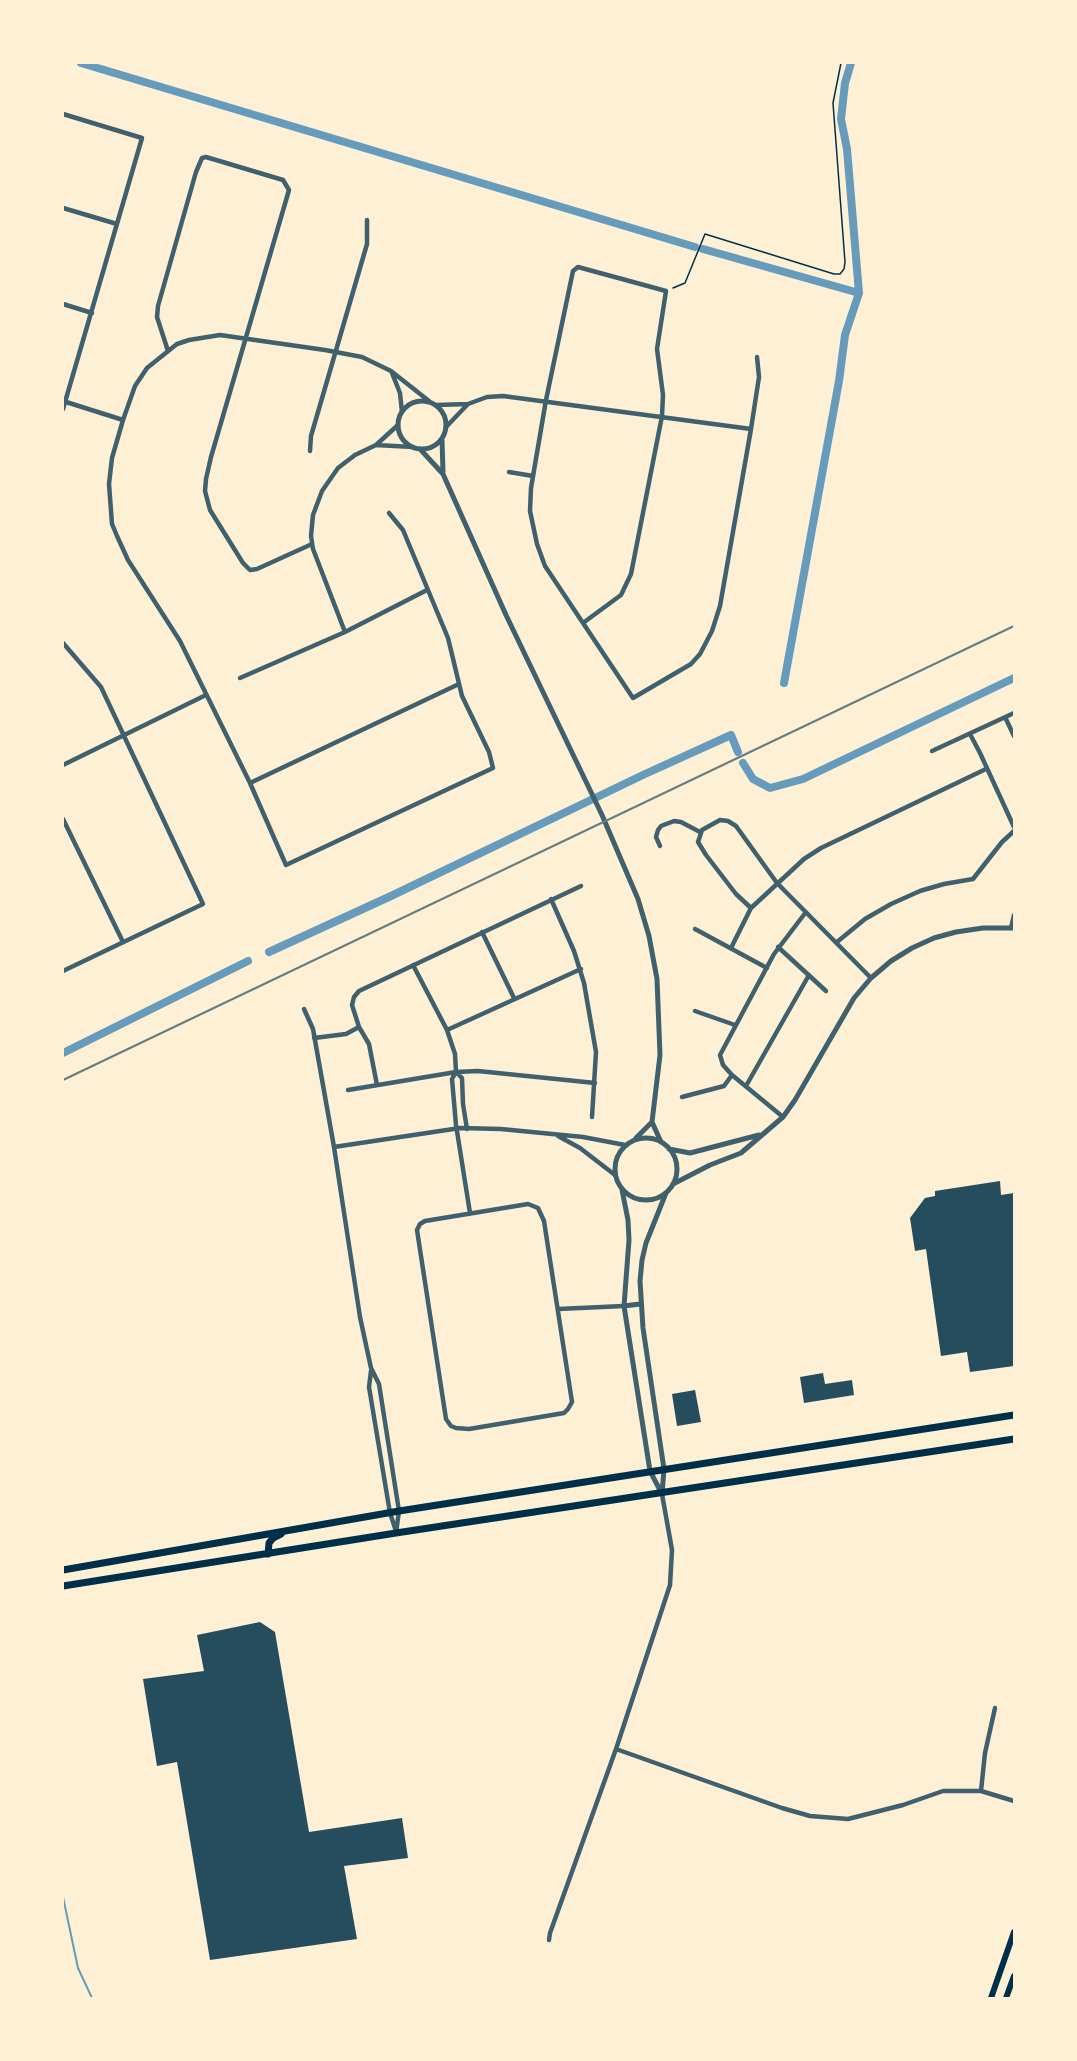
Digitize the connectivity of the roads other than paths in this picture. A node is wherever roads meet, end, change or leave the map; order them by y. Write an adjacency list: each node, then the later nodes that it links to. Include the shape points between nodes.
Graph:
1 (63, 114): 4 (street, via 142,138)
2 (63, 208): 4 (street)
3 (367, 220): 9 (street, via 367,244)
4 (117, 224): 6 (street)
5 (63, 304): 6 (street)
6 (92, 313): 14 (street)
7 (247, 338): 8 (street, via 213,336 189,340); 8 (street, via 289,190 287,183 278,178 206,156 199,164 158,306 157,317); 9 (street); 33 (street, via 208,468 206,491 210,510 250,570)
8 (168, 351): 20 (street, via 141,375)
9 (335, 352): 11 (street, via 362,357); 28 (street)
10 (757, 357): 23 (street, via 759,377)
11 (391, 371): 13 (street); 18 (street)
12 (546, 400): 15 (street, via 503,396); 19 (street); 19 (street, via 569,282 578,267 666,291 657,349); 31 (street)
13 (429, 401): 16 (street); 18 (street, via 413,402)
14 (64, 402): 17 (street); 20 (street)
15 (468, 404): 16 (street); 22 (street)
16 (437, 405): 22 (street, via 446,419)
17 (63, 409)
18 (402, 412): 21 (street)
19 (662, 416): 23 (street); 35 (street, via 631,574 621,595)
20 (123, 420): 40 (street, via 110,468 112,524)
21 (398, 425): 25 (street); 26 (street, via 402,438)
22 (446, 427): 24 (street)
23 (751, 429): 35 (street, via 720,606 700,654 691,664 633,698)
24 (442, 438): 27 (street, via 433,446); 30 (street)
25 (376, 445): 26 (street); 33 (street, via 356,455 330,478 316,505)
26 (413, 447): 27 (street)
27 (420, 449): 30 (street)
28 (310, 451)
29 (509, 472): 31 (street)
30 (443, 474): 91 (street, via 628,872 644,918 657,979 660,1055)
31 (533, 476): 35 (street, via 530,511 537,544 545,566)
32 (389, 513): 34 (street, via 403,530)
33 (312, 544): 36 (street)
34 (428, 590): 36 (street); 39 (street, via 448,638)
35 (583, 623)
36 (345, 632): 38 (street)
37 (63, 643): 45 (street, via 100,687)
38 (240, 678)
39 (459, 684): 49 (street); 49 (street, via 493,768 286,865)
40 (206, 695): 45 (street); 49 (street)
41 (1014, 713): 42 (street)
42 (1005, 717): 43 (street); 44 (street)
43 (970, 734): 46 (street); 48 (street)
44 (1014, 736)
45 (123, 737): 47 (street); 64 (street, via 203,904)
46 (932, 751)
47 (63, 765)
48 (986, 769): 51 (street); 55 (street, via 821,848)
49 (249, 783)
50 (63, 819): 64 (street)
51 (1014, 827)
52 (1014, 831): 65 (street, via 973,879 920,891 891,904)
53 (700, 832): 54 (street, via 674,821 658,830); 55 (street, via 720,820 732,823); 58 (street, via 698,842 706,855)
54 (660, 846)
55 (777, 883): 58 (street); 59 (street)
56 (580, 886): 57 (street)
57 (551, 899): 63 (street); 70 (street)
58 (751, 908): 67 (street)
59 (806, 912): 65 (street); 66 (street)
60 (1014, 915): 61 (street)
61 (1013, 928): 73 (street, via 974,929 934,938 912,948)
62 (695, 929): 67 (street)
63 (482, 932): 68 (street); 75 (street)
64 (123, 942): 71 (street)
65 (837, 942): 73 (street)
66 (778, 947): 69 (street); 72 (street)
67 (731, 948): 69 (street)
68 (413, 964): 79 (street, via 359,991 352,1005); 80 (street)
69 (767, 968): 78 (street)
70 (581, 969): 75 (street); 84 (street, via 596,1052)
71 (63, 971)
72 (808, 975): 74 (street); 86 (street)
73 (871, 978): 90 (street, via 854,998)
74 (826, 992)
75 (514, 998): 80 (street)
76 (304, 1009): 81 (street)
77 (695, 1011): 78 (street)
78 (735, 1025): 83 (street, via 720,1055)
79 (359, 1027): 81 (street, via 346,1034); 85 (street, via 369,1044)
80 (447, 1030): 82 (street)
81 (314, 1038): 99 (street)
82 (456, 1072): 84 (street); 85 (street); 92 (street, via 452,1079); 93 (street, via 462,1078)
83 (732, 1075): 86 (street); 88 (street, via 724,1086)
84 (595, 1083): 89 (street)
85 (376, 1085): 87 (street)
86 (746, 1086): 90 (street)
87 (348, 1090)
88 (682, 1097)
89 (592, 1117)
90 (783, 1117): 95 (street)
91 (652, 1122): 96 (street); 97 (street)
92 (457, 1128): 93 (street); 99 (street); 105 (street)
93 (468, 1128): 94 (street)
94 (556, 1134): 98 (street); 101 (street)
95 (760, 1135): 100 (street, via 690,1153); 102 (street, via 741,1153)
96 (634, 1140): 97 (street); 98 (street)
97 (661, 1142): 100 (street)
98 (625, 1145): 101 (street, via 616,1159)
99 (334, 1147): 109 (street)
100 (669, 1149): 102 (street, via 677,1166)
101 (615, 1175): 103 (street)
102 (673, 1184): 104 (street)
103 (622, 1190): 104 (street, via 630,1197 646,1200); 107 (street, via 628,1220)
104 (666, 1193): 106 (street, via 642,1260)
105 (470, 1213): 108 (street, via 528,1204 540,1210); 108 (street, via 425,1221 417,1230 446,1419 451,1426 469,1429 568,1410 572,1392)
106 (640, 1304): 107 (street); 112 (street)
107 (624, 1306): 108 (street); 113 (street)
108 (558, 1309)
109 (371, 1368): 115 (street, via 378,1384); 116 (street, via 369,1387)
110 (1014, 1415): 112 (main road)
111 (1014, 1439): 114 (main road)
112 (664, 1469): 113 (main road); 114 (street)
113 (650, 1471): 114 (street); 115 (main road)
114 (662, 1494): 118 (main road); 123 (street, via 673,1559 670,1585)
115 (399, 1511): 116 (main road); 118 (street)
116 (390, 1513): 117 (main road); 118 (street)
117 (289, 1531): 119 (main road, via 268,1543); 120 (main road)
118 (396, 1533): 119 (main road)
119 (268, 1554): 121 (main road)
120 (63, 1570)
121 (63, 1586)
122 (995, 1708): 124 (street)
123 (616, 1749): 124 (street, via 810,1816 848,1819 943,1791); 127 (street)
124 (981, 1791): 125 (street)
125 (1014, 1801)
126 (1014, 1932): 129 (main road)
127 (549, 1940)
128 (1014, 1976): 130 (main road)
129 (992, 1998)
130 (1006, 1998)

